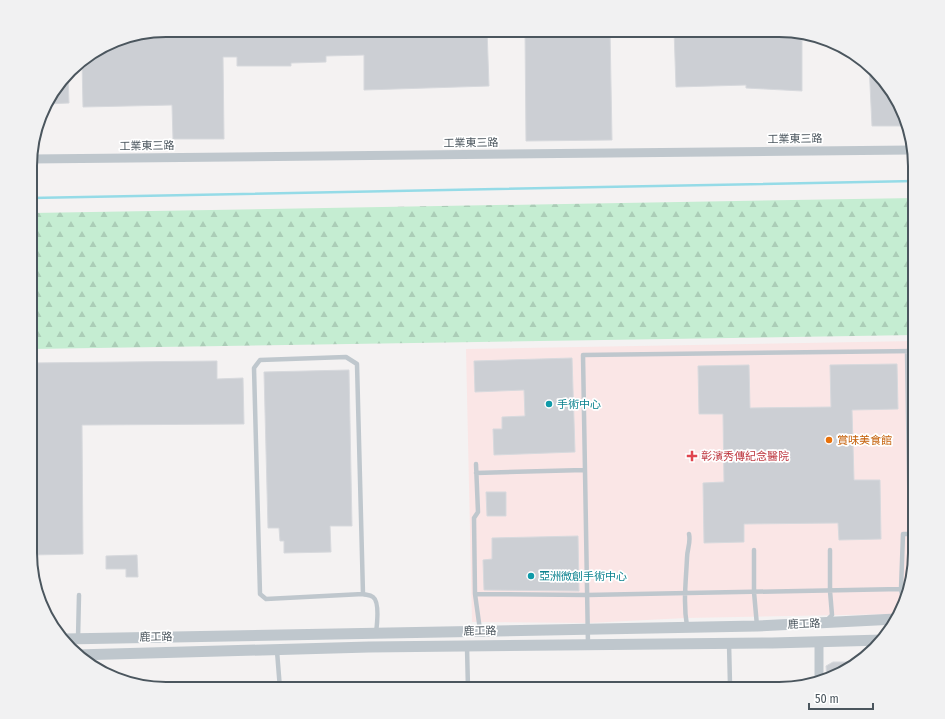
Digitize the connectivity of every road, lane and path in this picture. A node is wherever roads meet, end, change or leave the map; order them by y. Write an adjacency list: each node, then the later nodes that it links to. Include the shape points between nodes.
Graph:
1 (907, 150): 2 (street, 工業東三路)
2 (37, 159)
3 (907, 351): 4 (lane); 6 (lane, via 583,355)
4 (908, 412)
5 (476, 464): 7 (lane)
6 (584, 470): 7 (lane); 20 (lane)
7 (476, 473): 18 (lane, via 478,512 474,518)
8 (689, 534): 16 (lane)
9 (908, 534): 12 (lane, via 903,534)
10 (754, 550): 14 (lane)
11 (830, 550): 13 (lane)
12 (901, 589): 13 (lane); 15 (lane)
13 (830, 591): 14 (lane); 22 (lane, via 832,615)
14 (754, 592): 16 (lane); 23 (lane)
15 (902, 592)
16 (684, 593): 20 (lane); 24 (lane)
17 (363, 594): 17 (lane, via 357,364 346,357 260,360 254,368 260,594 266,599); 27 (lane, via 375,600)
18 (475, 594): 20 (lane); 26 (lane)
19 (79, 595): 28 (lane)
20 (587, 595): 25 (lane)
21 (889, 619): 22 (street, 鹿工路)
22 (822, 624): 23 (street, 鹿工路)
23 (757, 626): 24 (street, 鹿工路)
24 (688, 628): 25 (street, 鹿工路)
25 (588, 629): 26 (street, 鹿工路); 34 (lane)
26 (480, 630): 27 (street, 鹿工路)
27 (376, 633): 28 (street, 鹿工路)
28 (78, 638): 29 (street, 鹿工路)
29 (70, 639)
30 (874, 640): 31 (street, 鹿工路)
31 (819, 642): 32 (street, 鹿工路); 37 (street)
32 (729, 644): 34 (street, 鹿工路); 40 (lane)
33 (467, 646): 34 (street, 鹿工路); 35 (street, 鹿工路); 39 (lane)
34 (588, 646)
35 (277, 650): 36 (street, 鹿工路); 38 (lane)
36 (87, 655)
37 (819, 675)
38 (279, 682)
39 (468, 682)
40 (730, 682)

